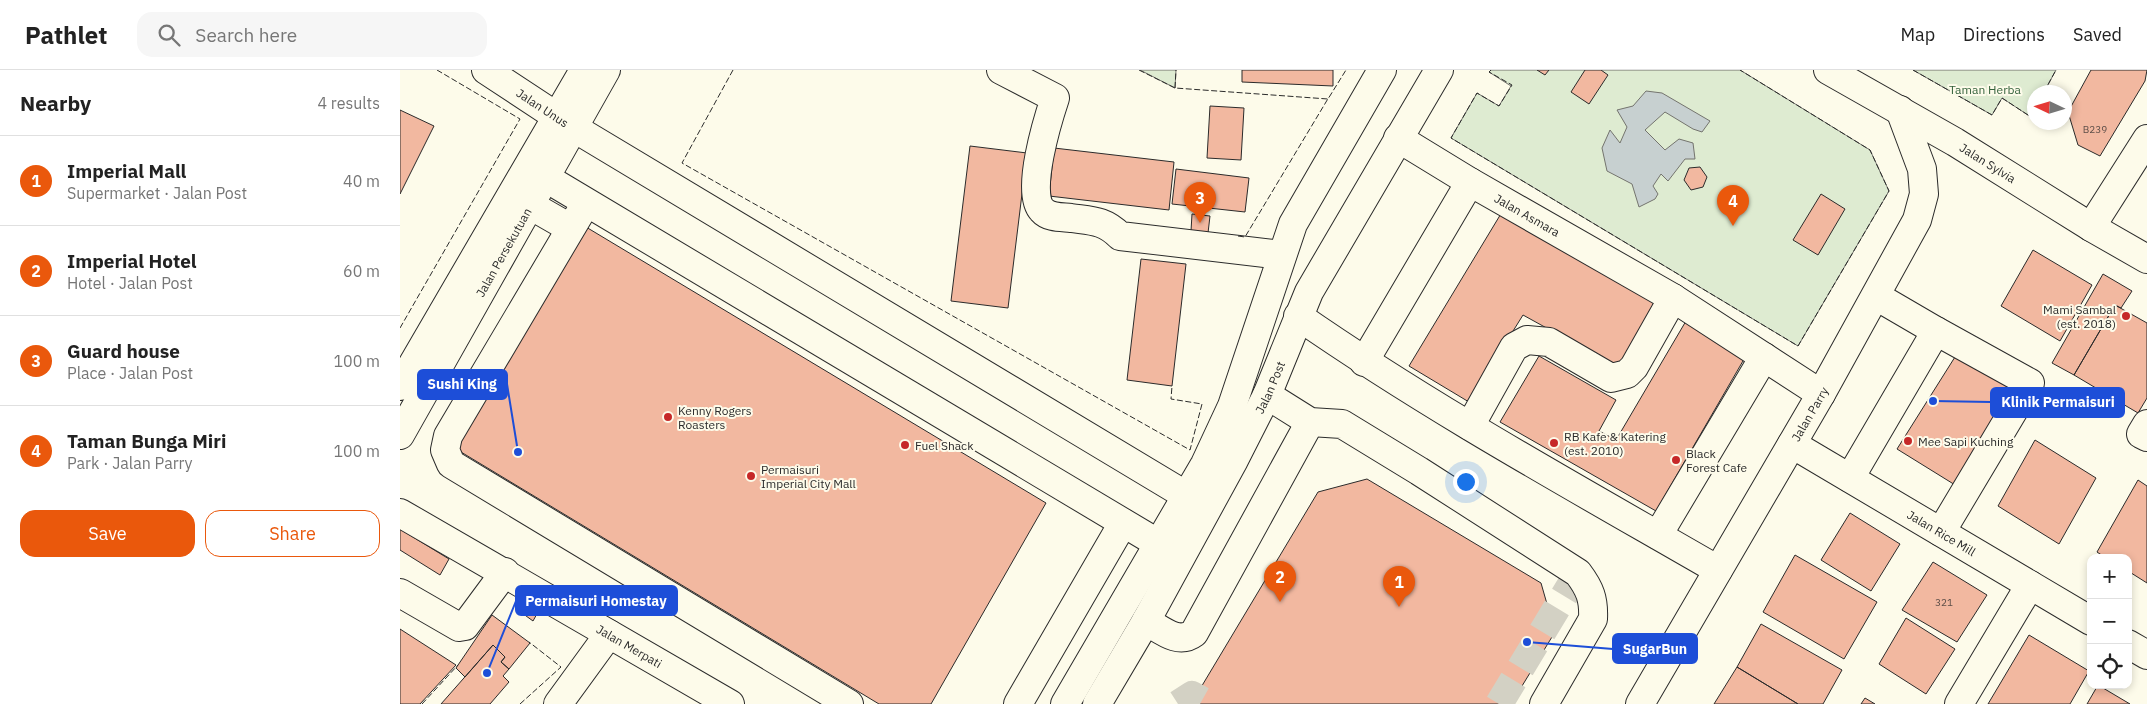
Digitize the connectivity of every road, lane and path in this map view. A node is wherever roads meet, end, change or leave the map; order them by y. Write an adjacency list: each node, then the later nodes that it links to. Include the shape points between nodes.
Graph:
1 (486, 70): 9 (street, Jalan Unus)
2 (584, 70): 9 (street, Jalan Persekutuan)
3 (606, 70): 9 (street, Jalan Persekutuan)
4 (1000, 70): 18 (street, via 1055,98 1040,146 1035,198 1042,210 1052,216 1104,222 1120,236)
5 (1382, 70): 18 (street, via 1293,224)
6 (1439, 70): 10 (street, Jalan Post)
7 (1828, 70): 8 (street, Jalan Sylvia)
8 (1900, 110): 17 (street, Jalan Sylvia); 20 (street, Jalan Parry, via 1922,169 1924,194 1917,220)
9 (565, 122): 12 (street, Jalan Persekutuan); 26 (street, Jalan Persekutuan); 36 (street, Jalan Unus)
10 (1398, 138): 13 (street, Jalan Asmara); 22 (street, Jalan Post)
11 (2147, 139): 17 (street)
12 (546, 178): 14 (street); 15 (street, Jalan Persekutuan)
13 (1470, 182): 21 (street, Jalan Asmara); 25 (street)
14 (586, 203): 16 (street); 38 (street)
15 (530, 205): 16 (street); 32 (street, Jalan Persekutuan)
16 (570, 228): 54 (street, via 448,436 445,450 451,464)
17 (2091, 228): 19 (street, Jalan Sylvia)
18 (1282, 255): 36 (street, via 1232,406)
19 (2147, 259)
20 (1876, 296): 23 (street); 27 (street, Jalan Parry)
21 (1673, 298): 24 (street, Jalan Asmara); 31 (street, via 1627,374 1611,378 1549,342 1527,340 1514,347)
22 (1298, 316): 25 (street); 28 (street, Jalan Post)
23 (1936, 331): 35 (street); 39 (street, via 2030,384)
24 (1764, 357): 27 (street, Jalan Asmara); 40 (street)
25 (1364, 362): 31 (street)
26 (400, 386)
27 (1821, 394): 34 (street, Jalan Parry)
28 (1267, 395): 29 (street); 47 (street, Jalan Post)
29 (1310, 422): 47 (street, via 1194,633 1187,638 1177,638); 52 (street, via 1342,424 1578,573 1589,587 1594,603 1593,619)
30 (2147, 424): 33 (street, via 2141,434)
31 (1470, 426): 40 (street)
32 (400, 435)
33 (2147, 437)
34 (1792, 444): 35 (street, Jalan Rice Mill); 42 (street, Jalan Parry)
35 (1850, 478): 39 (street, Jalan Rice Mill)
36 (1187, 496): 41 (street)
37 (400, 513): 43 (street, Jalan Merpati)
38 (1123, 523): 41 (street); 55 (street)
39 (1941, 532): 44 (street, Jalan Rice Mill)
40 (1658, 535): 42 (street)
41 (1159, 544): 56 (street)
42 (1718, 570): 58 (street, Jalan Parry)
43 (505, 572): 45 (street, via 465,626 459,627); 48 (street, Jalan Merpati)
44 (2030, 585): 46 (street, Jalan Rice Mill); 59 (street)
45 (400, 592)
46 (2087, 619)
47 (1146, 621): 57 (street, Jalan Post)
48 (609, 634): 51 (street); 53 (street, Jalan Merpati)
49 (2132, 646): 50 (street)
50 (2147, 655)
51 (570, 700)
52 (1555, 700)
53 (730, 704)
54 (849, 704)
55 (1018, 704)
56 (1065, 704)
57 (1098, 704)
58 (1640, 704)
59 (1959, 704)

